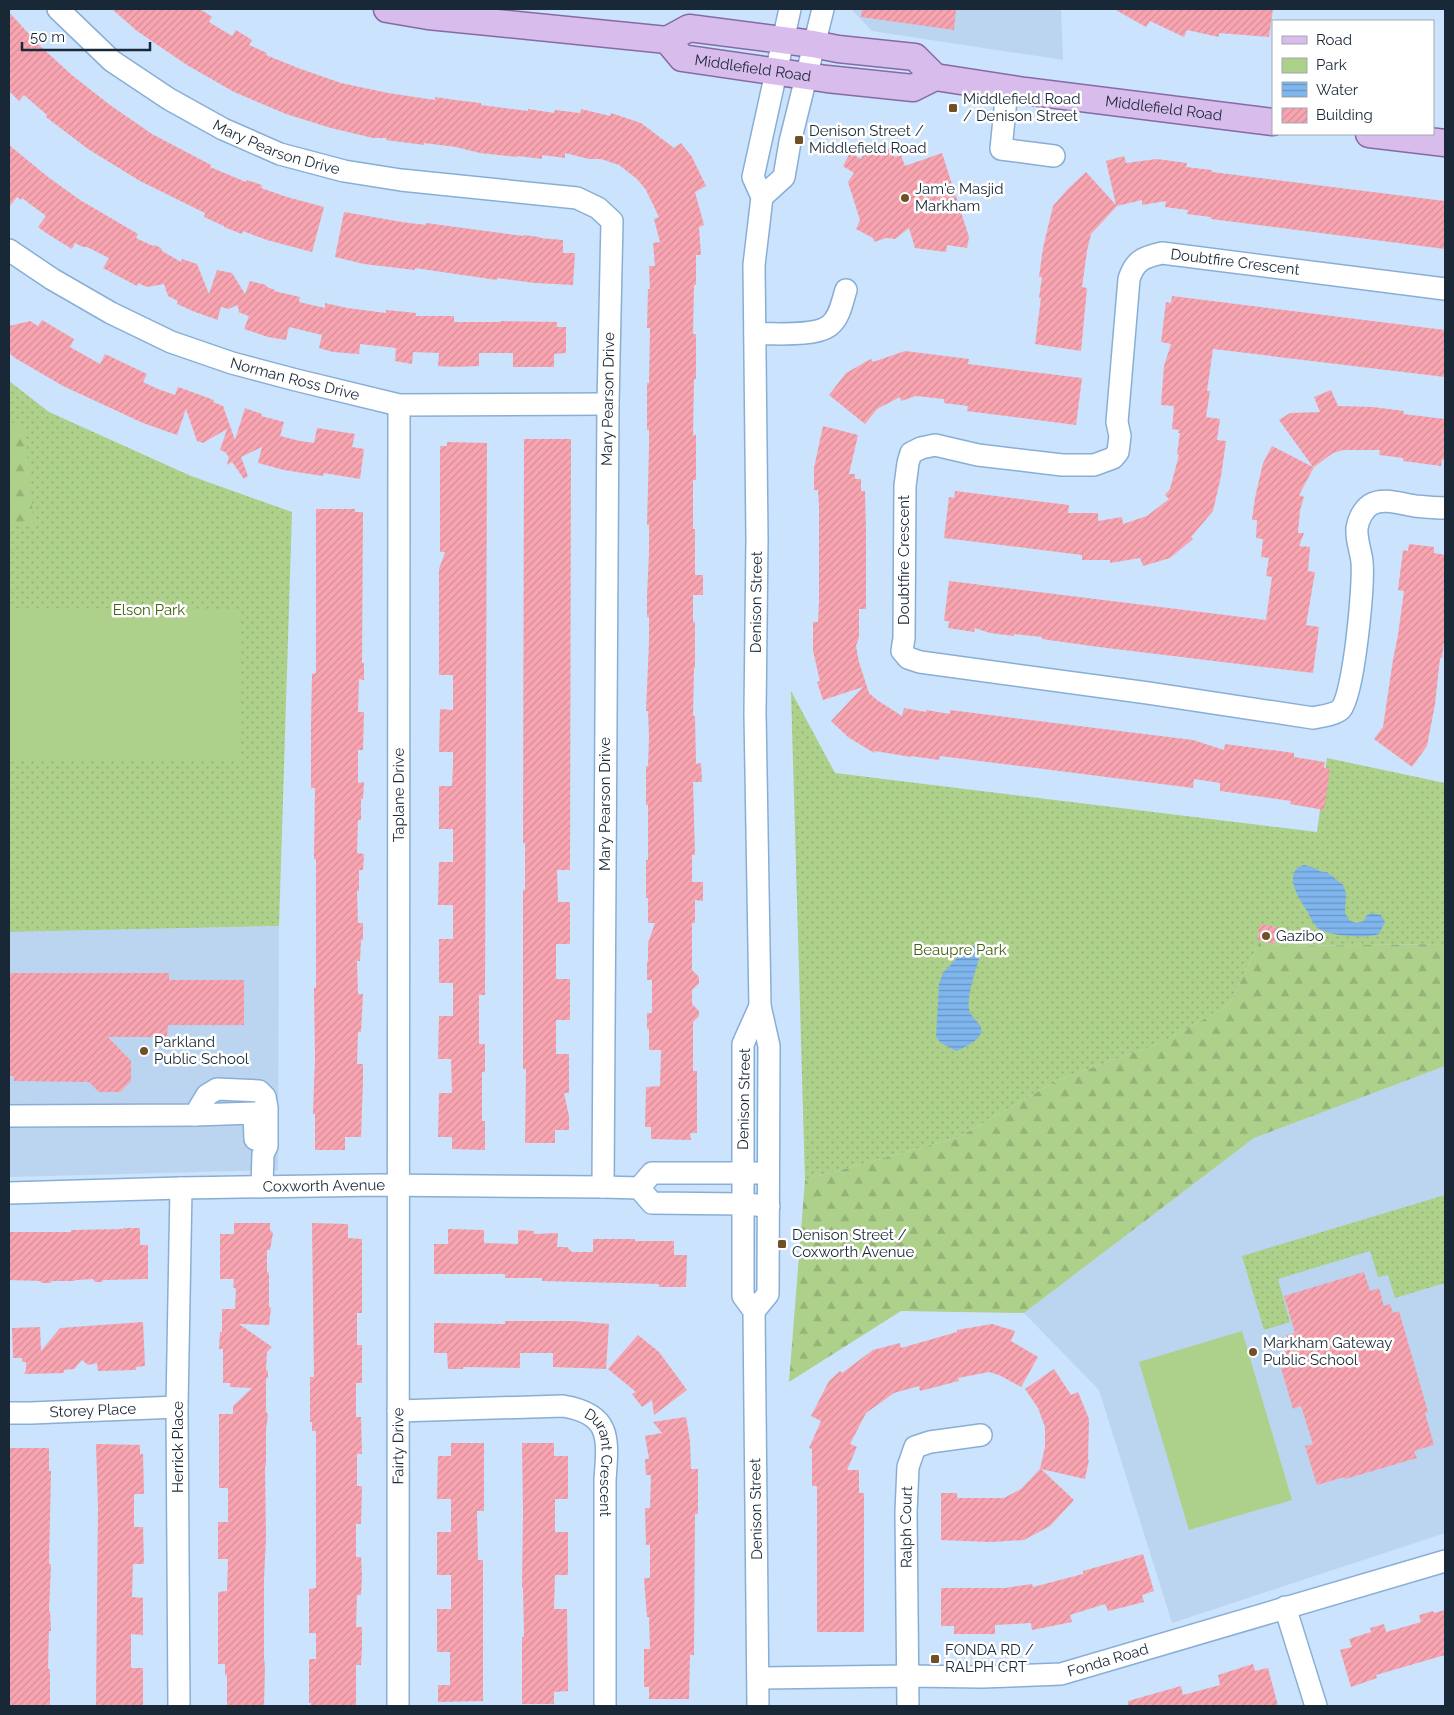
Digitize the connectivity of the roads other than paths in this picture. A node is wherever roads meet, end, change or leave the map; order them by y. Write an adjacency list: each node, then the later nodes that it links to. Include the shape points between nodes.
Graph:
1 (58, 9): 21 (street, Mary Pearson Drive, via 112,60 169,99 223,129 280,154 344,172 577,198 598,208 612,221)
2 (387, 9): 5 (main road)
3 (790, 9): 6 (street, Denison Street)
4 (823, 9): 7 (street)
5 (667, 40): 6 (main road, Middlefield Road, via 689,28); 8 (main road, Middlefield Road, via 682,58)
6 (782, 40): 7 (main road, Middlefield Road); 8 (street, Denison Street)
7 (813, 44): 9 (street); 10 (main road, Middlefield Road, via 915,57)
8 (775, 72): 9 (main road, Middlefield Road); 16 (street, Denison Street, via 753,176)
9 (806, 76): 10 (main road, Middlefield Road, via 913,88); 16 (street, via 784,177)
10 (935, 77): 11 (main road, Middlefield Road)
11 (1007, 89): 12 (main road, Middlefield Road); 15 (street, via 1001,149)
12 (1272, 122)
13 (1377, 135): 14 (main road)
14 (1445, 143)
15 (1054, 156)
16 (762, 197): 20 (street, Denison Street, via 754,265)
17 (9, 250): 22 (street, Norman Ross Drive, via 111,313 171,342 232,363)
18 (846, 290): 20 (street, via 839,313 823,329)
19 (1445, 290): 23 (street, Doubtfire Crescent, via 1162,253 1141,259 1129,279 1117,422 1120,436 1118,452 1113,458 1094,465 1062,465 978,455 935,445 911,453 905,486 902,651 908,658 920,662 1312,718 1340,711 1353,672 1362,561 1357,527 1362,513 1371,504 1380,502)
20 (755, 334): 24 (street, Denison Street, via 755,713)
21 (608, 404): 22 (street, Norman Ross Drive); 30 (street, Mary Pearson Drive)
22 (399, 405): 28 (street, Taplane Drive)
23 (1445, 508)
24 (760, 1006): 26 (street, Denison Street, via 744,1044); 27 (street, Denison Street, via 768,1046)
25 (9, 1116): 29 (street, via 194,1115 207,1095 217,1089 259,1091 267,1108)
26 (743, 1173): 27 (street); 32 (street, via 652,1173); 34 (street, Denison Street)
27 (768, 1173): 35 (street, Denison Street)
28 (398, 1185): 29 (street, Coxworth Avenue); 30 (street, Coxworth Avenue); 38 (street, Fairty Drive)
29 (262, 1186): 31 (street, Coxworth Avenue)
30 (603, 1187): 32 (street, Coxworth Avenue)
31 (181, 1188): 33 (street, Coxworth Avenue); 37 (street, Herrick Place)
32 (639, 1188): 34 (street, via 652,1202)
33 (9, 1193)
34 (743, 1204): 35 (street); 36 (street, Denison Street, via 743,1296)
35 (769, 1206): 36 (street, Denison Street, via 768,1294)
36 (754, 1311): 44 (street, Denison Street)
37 (177, 1407): 39 (street, Storey Place, via 31,1414); 45 (street, Herrick Place)
38 (398, 1411): 46 (street, Fairty Drive); 47 (street, Durant Crescent, via 563,1406 592,1416 604,1428 608,1449 605,1480)
39 (9, 1412)
40 (981, 1435): 43 (street, Ralph Court, via 915,1447 908,1466)
41 (1445, 1560): 42 (street, Fonda Road)
42 (1285, 1607): 43 (street, Fonda Road, via 1061,1674 982,1678); 50 (street)
43 (908, 1676): 44 (street, Fonda Road); 49 (street)
44 (758, 1678): 48 (street, Denison Street)
45 (179, 1706)
46 (398, 1706)
47 (605, 1706)
48 (758, 1706)
49 (908, 1706)
50 (1316, 1706)

